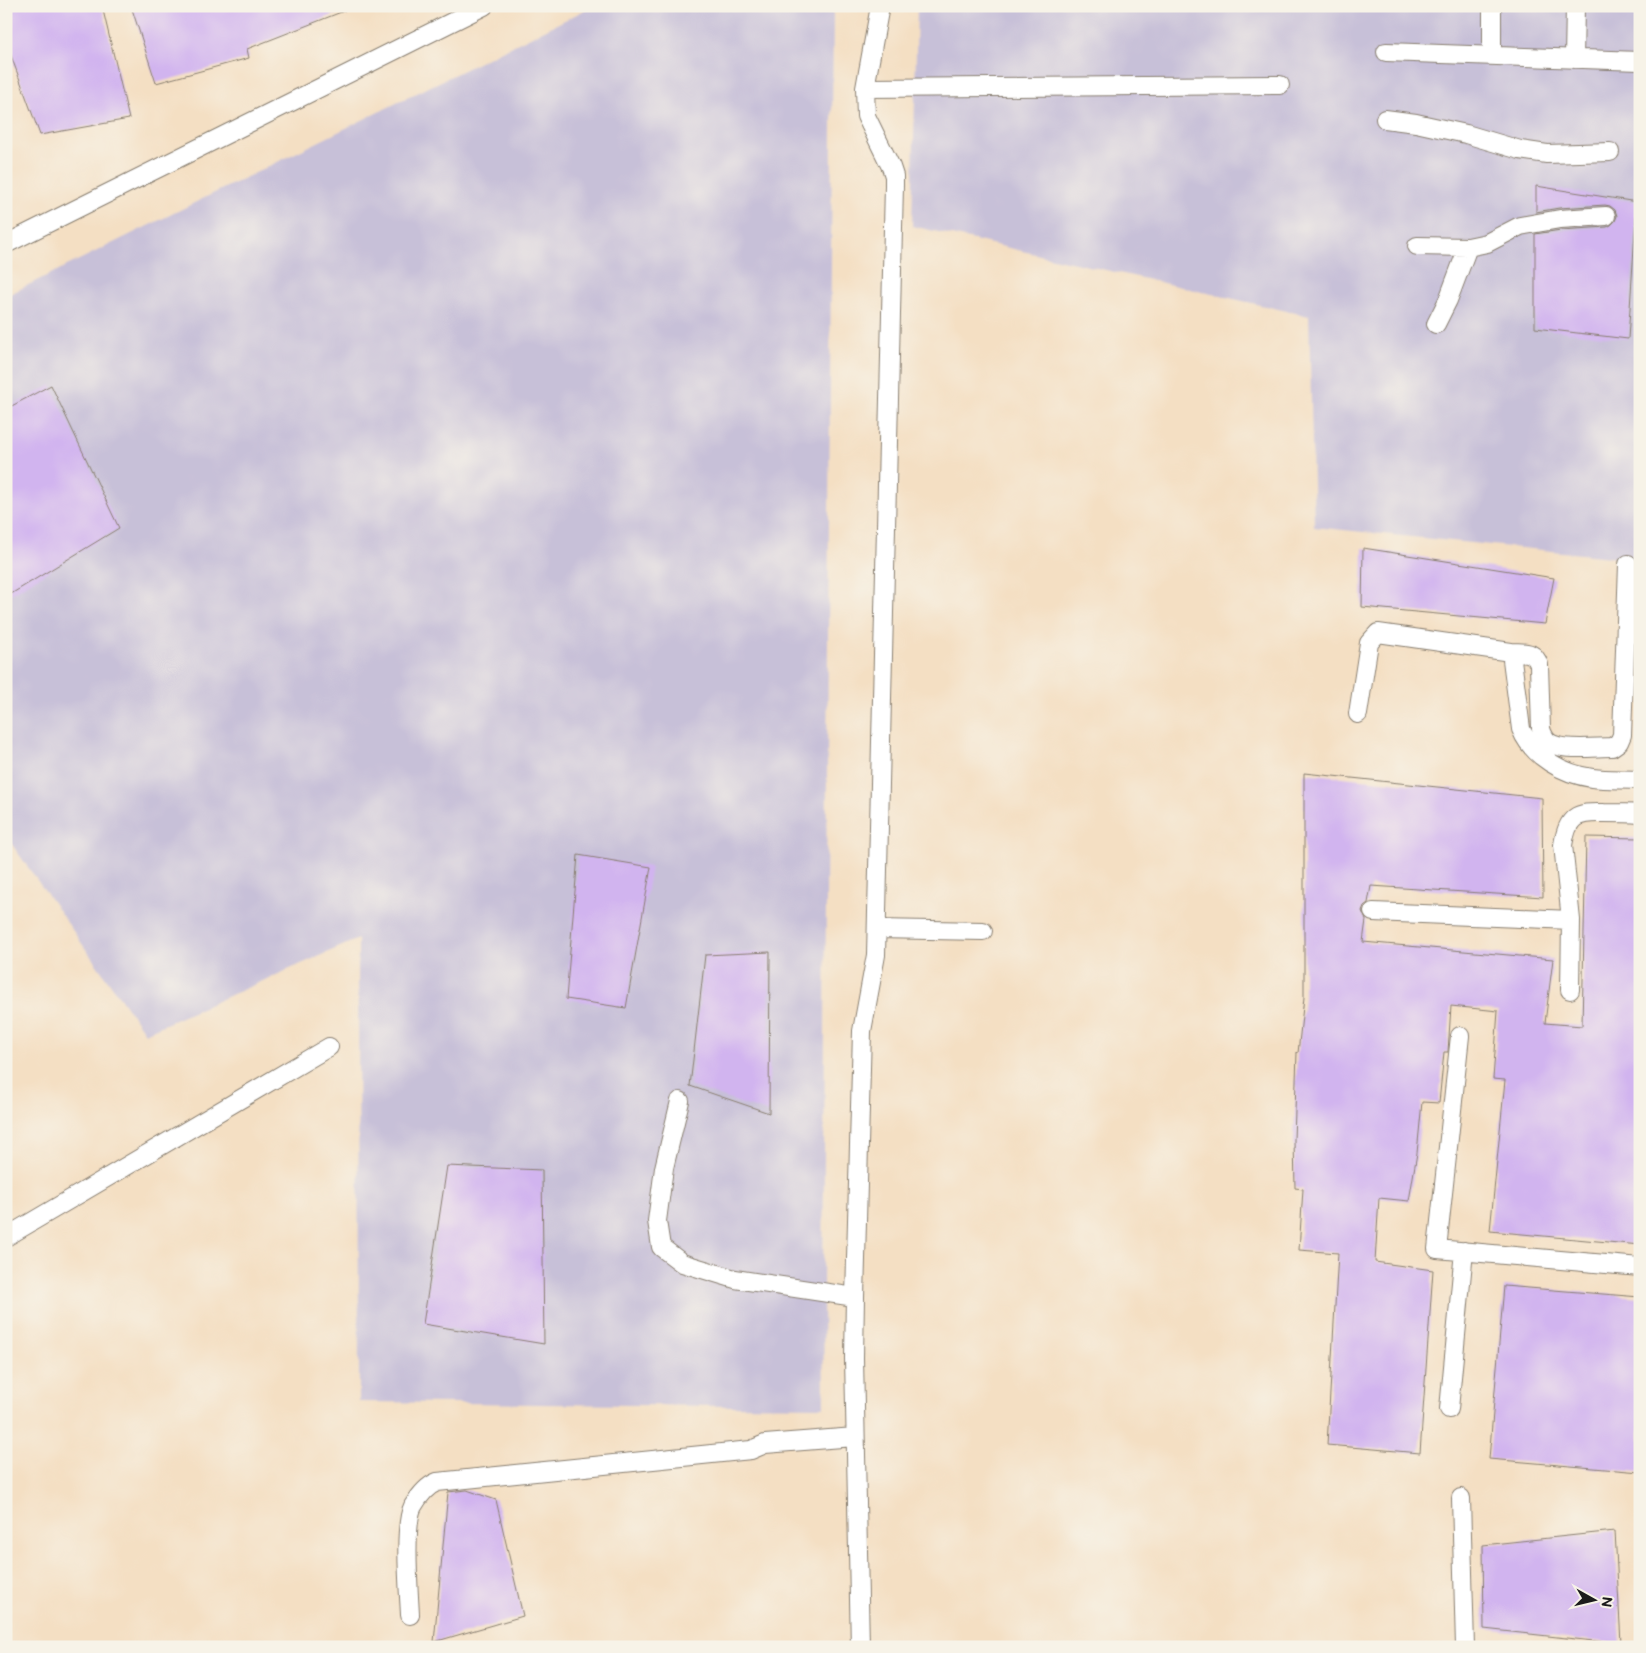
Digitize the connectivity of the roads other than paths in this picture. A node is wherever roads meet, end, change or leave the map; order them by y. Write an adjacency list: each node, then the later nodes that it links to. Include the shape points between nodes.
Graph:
1 (484, 6): 14 (lane)
2 (880, 6): 10 (lane)
3 (1492, 6): 6 (lane)
4 (1575, 6): 7 (lane)
5 (1386, 52): 6 (lane)
6 (1492, 56): 7 (lane)
7 (1574, 58): 8 (lane)
8 (1640, 60)
9 (1280, 85): 10 (lane)
10 (865, 88): 25 (lane, via 866,116 894,176)
11 (1385, 119): 12 (lane, via 1416,123 1546,154)
12 (1610, 152)
13 (1606, 216): 16 (lane, via 1520,226 1487,244)
14 (6, 244)
15 (1417, 246): 16 (lane)
16 (1468, 247): 17 (lane)
17 (1436, 324)
18 (1628, 564): 19 (lane, via 1622,735 1619,742 1612,747 1562,747 1544,738 1536,657)
19 (1511, 652): 20 (lane, via 1378,634 1369,643); 21 (lane, via 1521,729 1524,738 1541,757 1578,775)
20 (1358, 714)
21 (1640, 780)
22 (1640, 814): 24 (lane, via 1585,812 1569,823 1564,845)
23 (1373, 912): 24 (lane)
24 (1571, 920): 27 (lane)
25 (877, 929): 26 (lane); 34 (lane, via 876,955 862,1031)
26 (983, 932)
27 (1570, 990)
28 (1460, 1036): 32 (lane, via 1437,1249)
29 (329, 1047): 31 (lane)
30 (680, 1101): 34 (lane, via 664,1168 657,1221 661,1246 682,1263 735,1278)
31 (6, 1237)
32 (1464, 1252): 33 (lane); 35 (lane)
33 (1640, 1267)
34 (855, 1297): 36 (lane)
35 (1449, 1409)
36 (856, 1438): 38 (lane, via 765,1444 751,1450 437,1482 429,1486 412,1508 408,1533); 39 (lane)
37 (1461, 1498): 40 (lane)
38 (410, 1615)
39 (860, 1647)
40 (1465, 1647)

